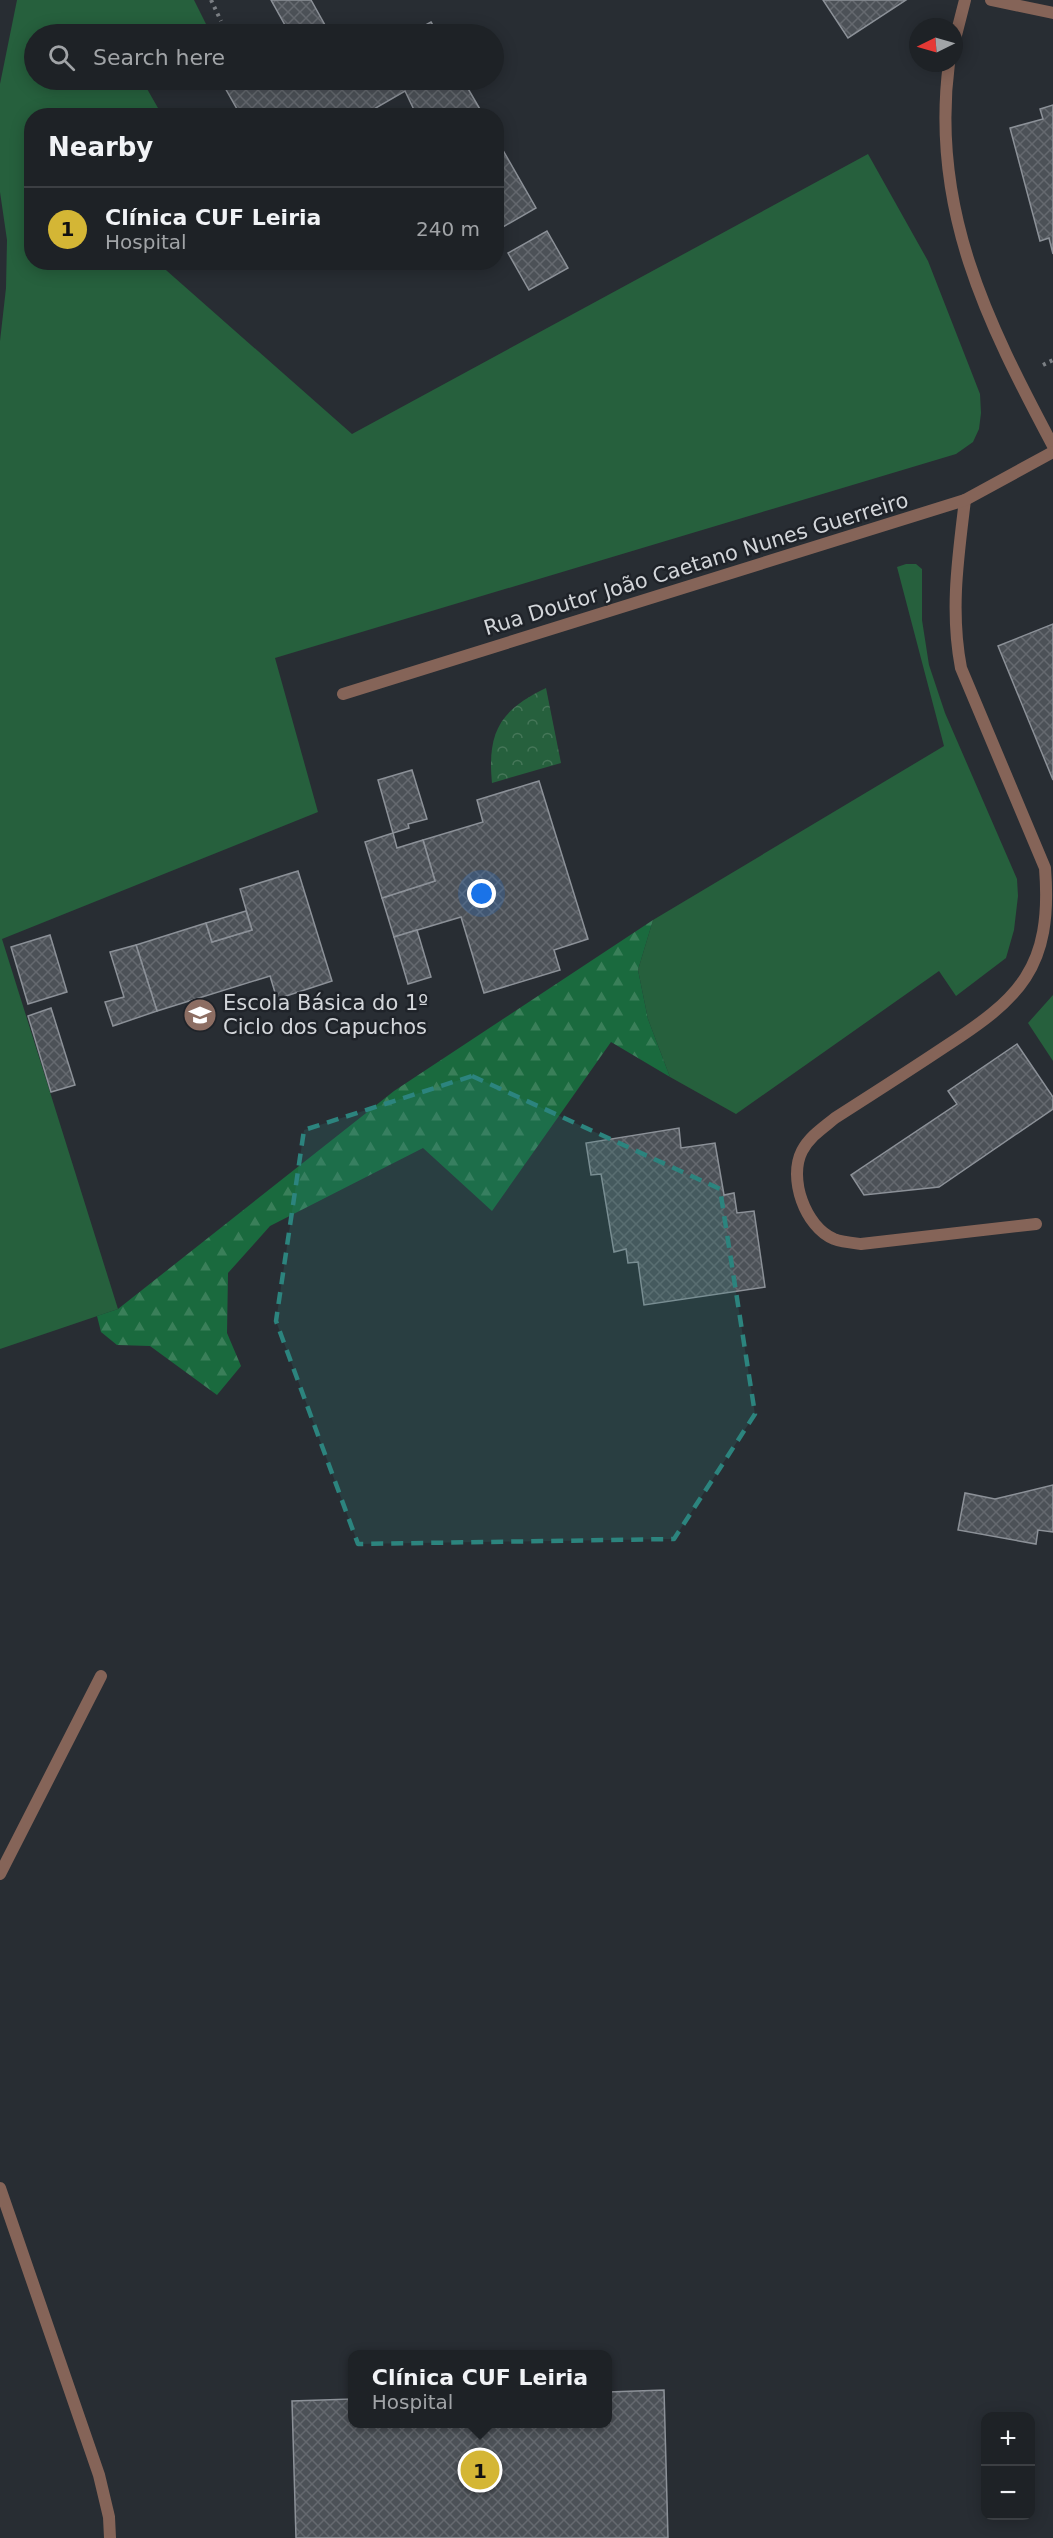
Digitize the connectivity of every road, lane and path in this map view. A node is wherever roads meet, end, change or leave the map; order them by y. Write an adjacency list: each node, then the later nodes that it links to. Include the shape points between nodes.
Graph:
1 (211, 0): 6 (path)
2 (965, 0): 5 (street)
3 (991, 0): 4 (street)
4 (1053, 13)
5 (960, 18)
6 (220, 21)
7 (948, 72): 8 (street, via 945,157 963,243 976,285 1018,380)
8 (1053, 446)
9 (1053, 452): 10 (street, Rua Doutor João Caetano Nunes Guerreiro)
10 (965, 500): 11 (street, Rua Doutor João Caetano Nunes Guerreiro); 12 (street, via 955,581 956,642 962,668 1045,868 1051,919 1046,948 1022,990 997,1013 835,1118 801,1152 797,1170 807,1213 817,1227 834,1239 861,1244)
11 (343, 694)
12 (1036, 1224)
13 (101, 1676): 14 (street)
14 (0, 1874)
15 (0, 2188): 16 (street, via 99,2475)
16 (110, 2538)

